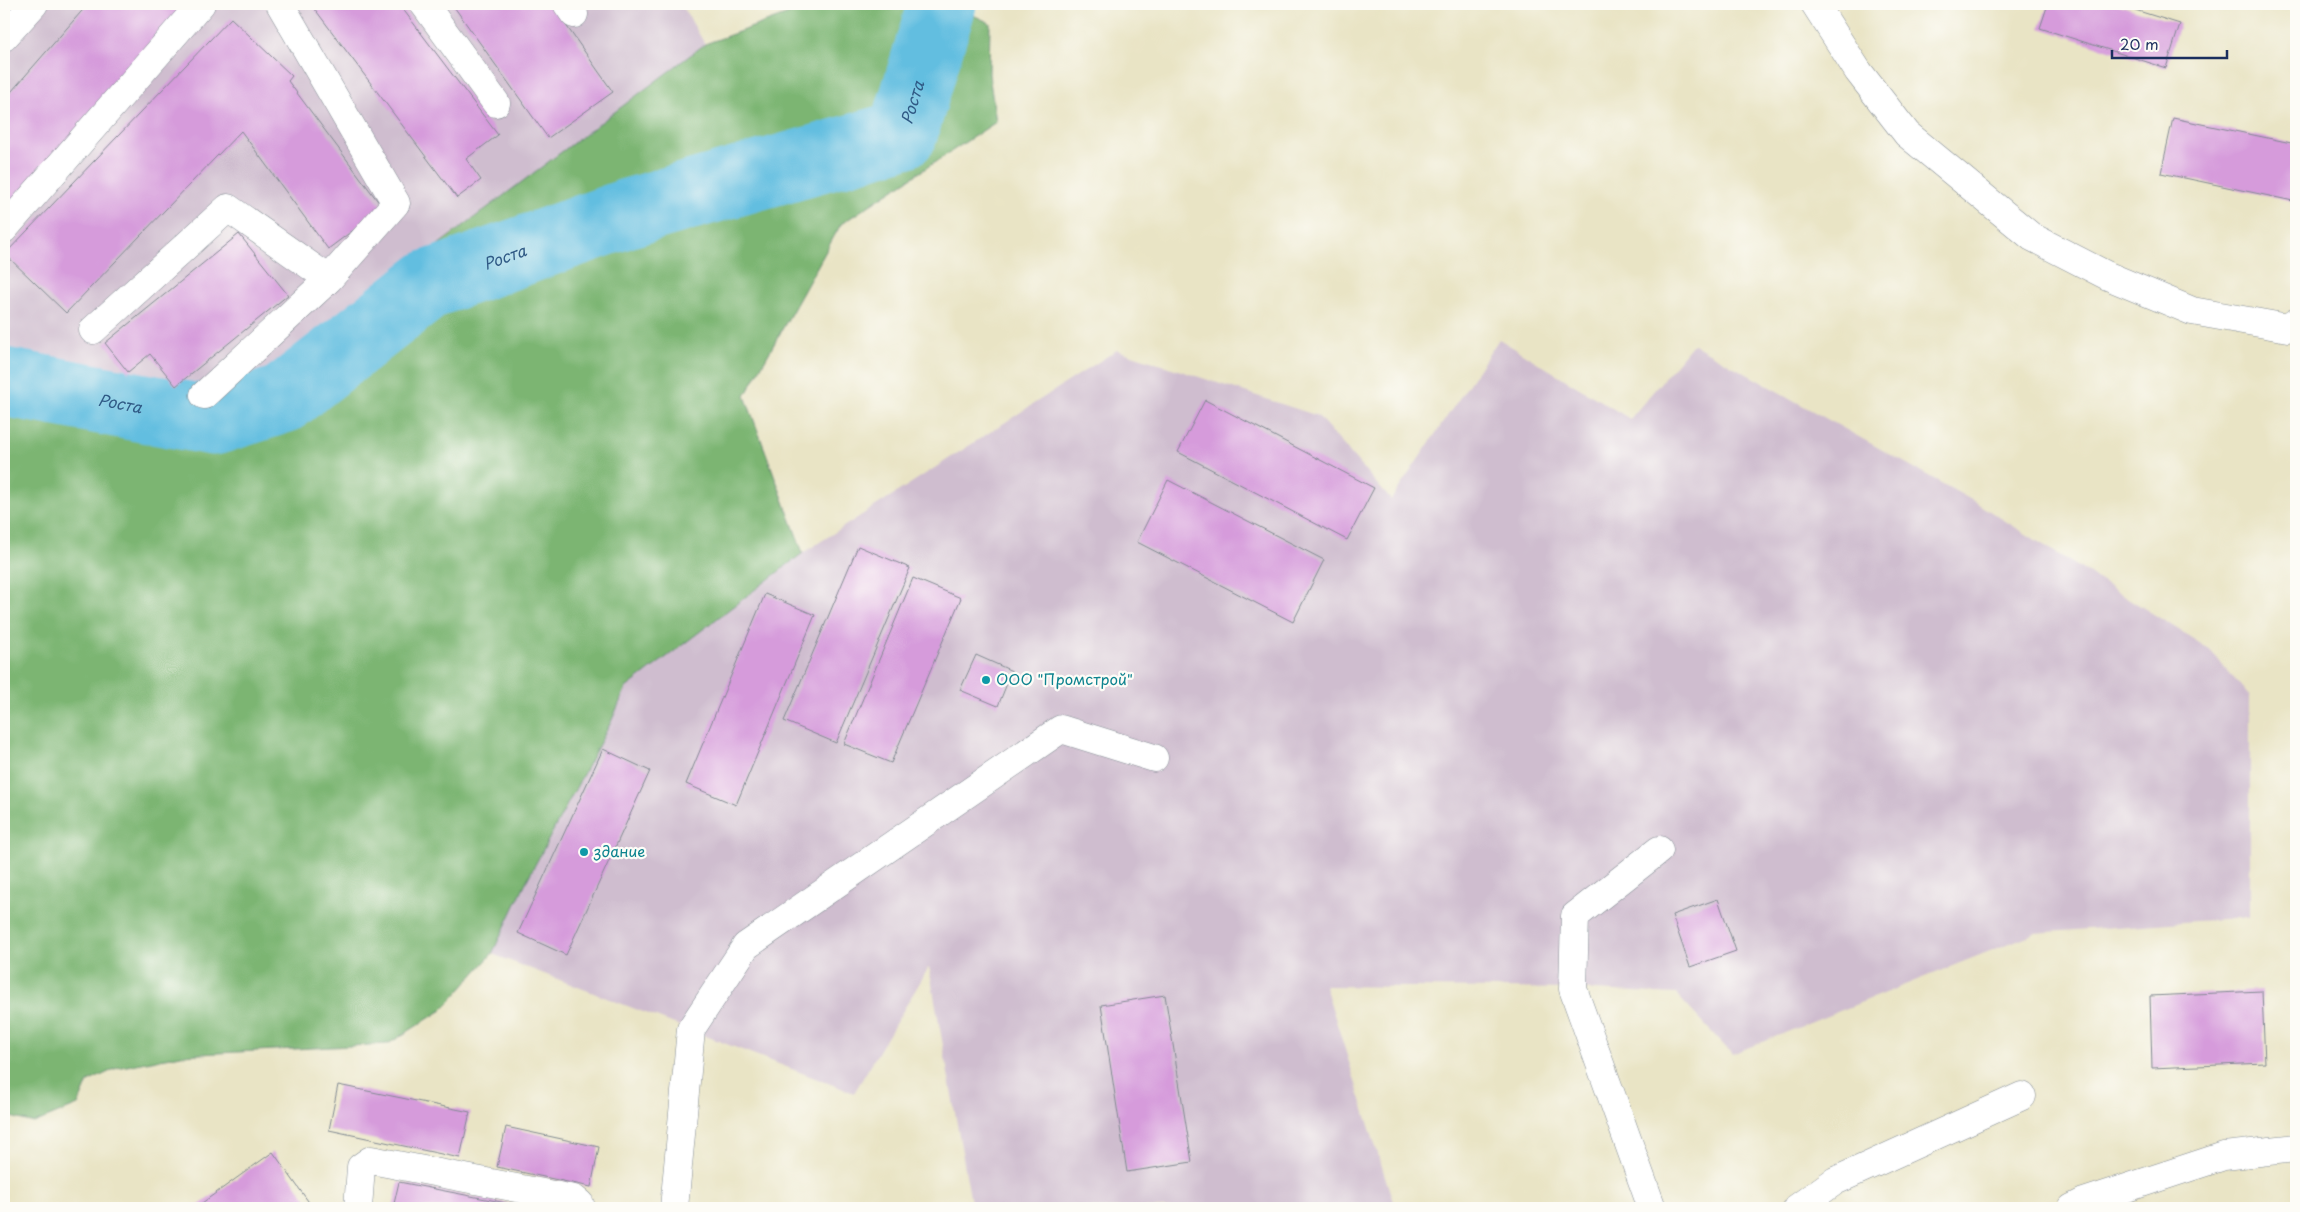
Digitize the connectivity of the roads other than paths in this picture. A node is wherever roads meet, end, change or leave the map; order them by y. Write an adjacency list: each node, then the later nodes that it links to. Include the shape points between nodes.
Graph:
1 (34, 4): 6 (main road)
2 (200, 4): 8 (main road)
3 (280, 4): 9 (main road, via 396,203)
4 (424, 4): 7 (main road)
5 (1816, 4): 10 (main road, via 1858,71 1907,134 2032,237 2108,276 2192,311 2288,328)
6 (4, 37)
7 (496, 103)
8 (4, 229)
9 (329, 279): 11 (main road, via 228,208); 12 (main road)
10 (2296, 322)
11 (93, 330)
12 (204, 395)
13 (1154, 758): 19 (main road, via 1061,729 746,946 691,1029)
14 (1659, 850): 20 (main road, via 1575,916 1573,989)
15 (2022, 1096): 21 (main road, via 1835,1181)
16 (2296, 1148): 22 (main road, via 2224,1156)
17 (358, 1208): 18 (main road, via 361,1167 371,1160 574,1199)
18 (581, 1208)
19 (674, 1208)
20 (1652, 1208)
21 (1797, 1208)
22 (2072, 1208)

